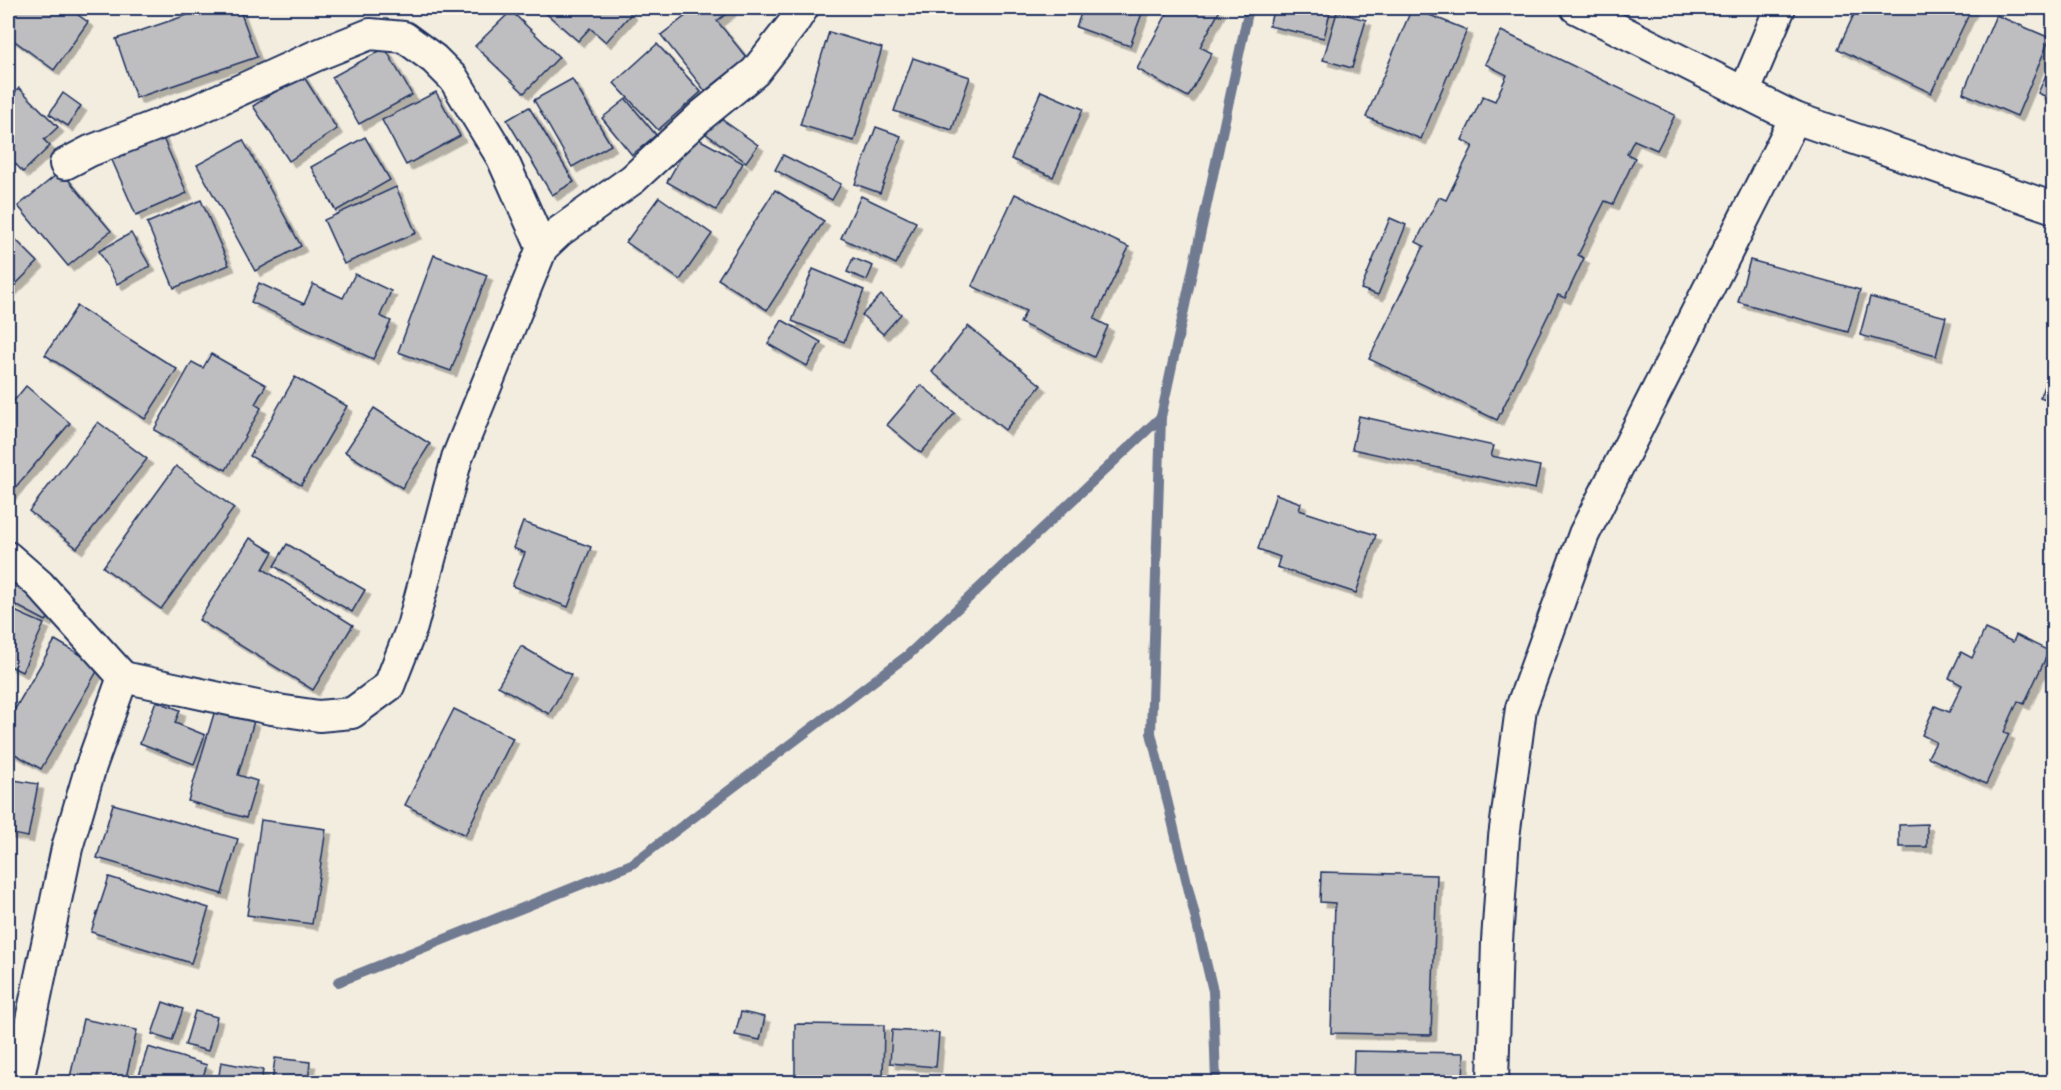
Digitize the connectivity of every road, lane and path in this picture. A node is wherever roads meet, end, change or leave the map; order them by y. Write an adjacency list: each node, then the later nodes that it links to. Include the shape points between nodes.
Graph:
1 (802, 8): 8 (street, via 755,72 633,179)
2 (1576, 8): 4 (street)
3 (1780, 8): 4 (street)
4 (1745, 91): 5 (street)
5 (1795, 118): 7 (street); 12 (street, via 1584,534 1521,708 1504,837)
6 (65, 164): 8 (street, via 370,33 404,37 454,79 502,158)
7 (2054, 208)
8 (542, 248): 10 (street, via 457,458 412,627 389,686 352,713 319,716)
9 (8, 557): 10 (street, via 39,584)
10 (123, 677): 11 (street, via 67,848)
11 (18, 1083)
12 (1493, 1083)

